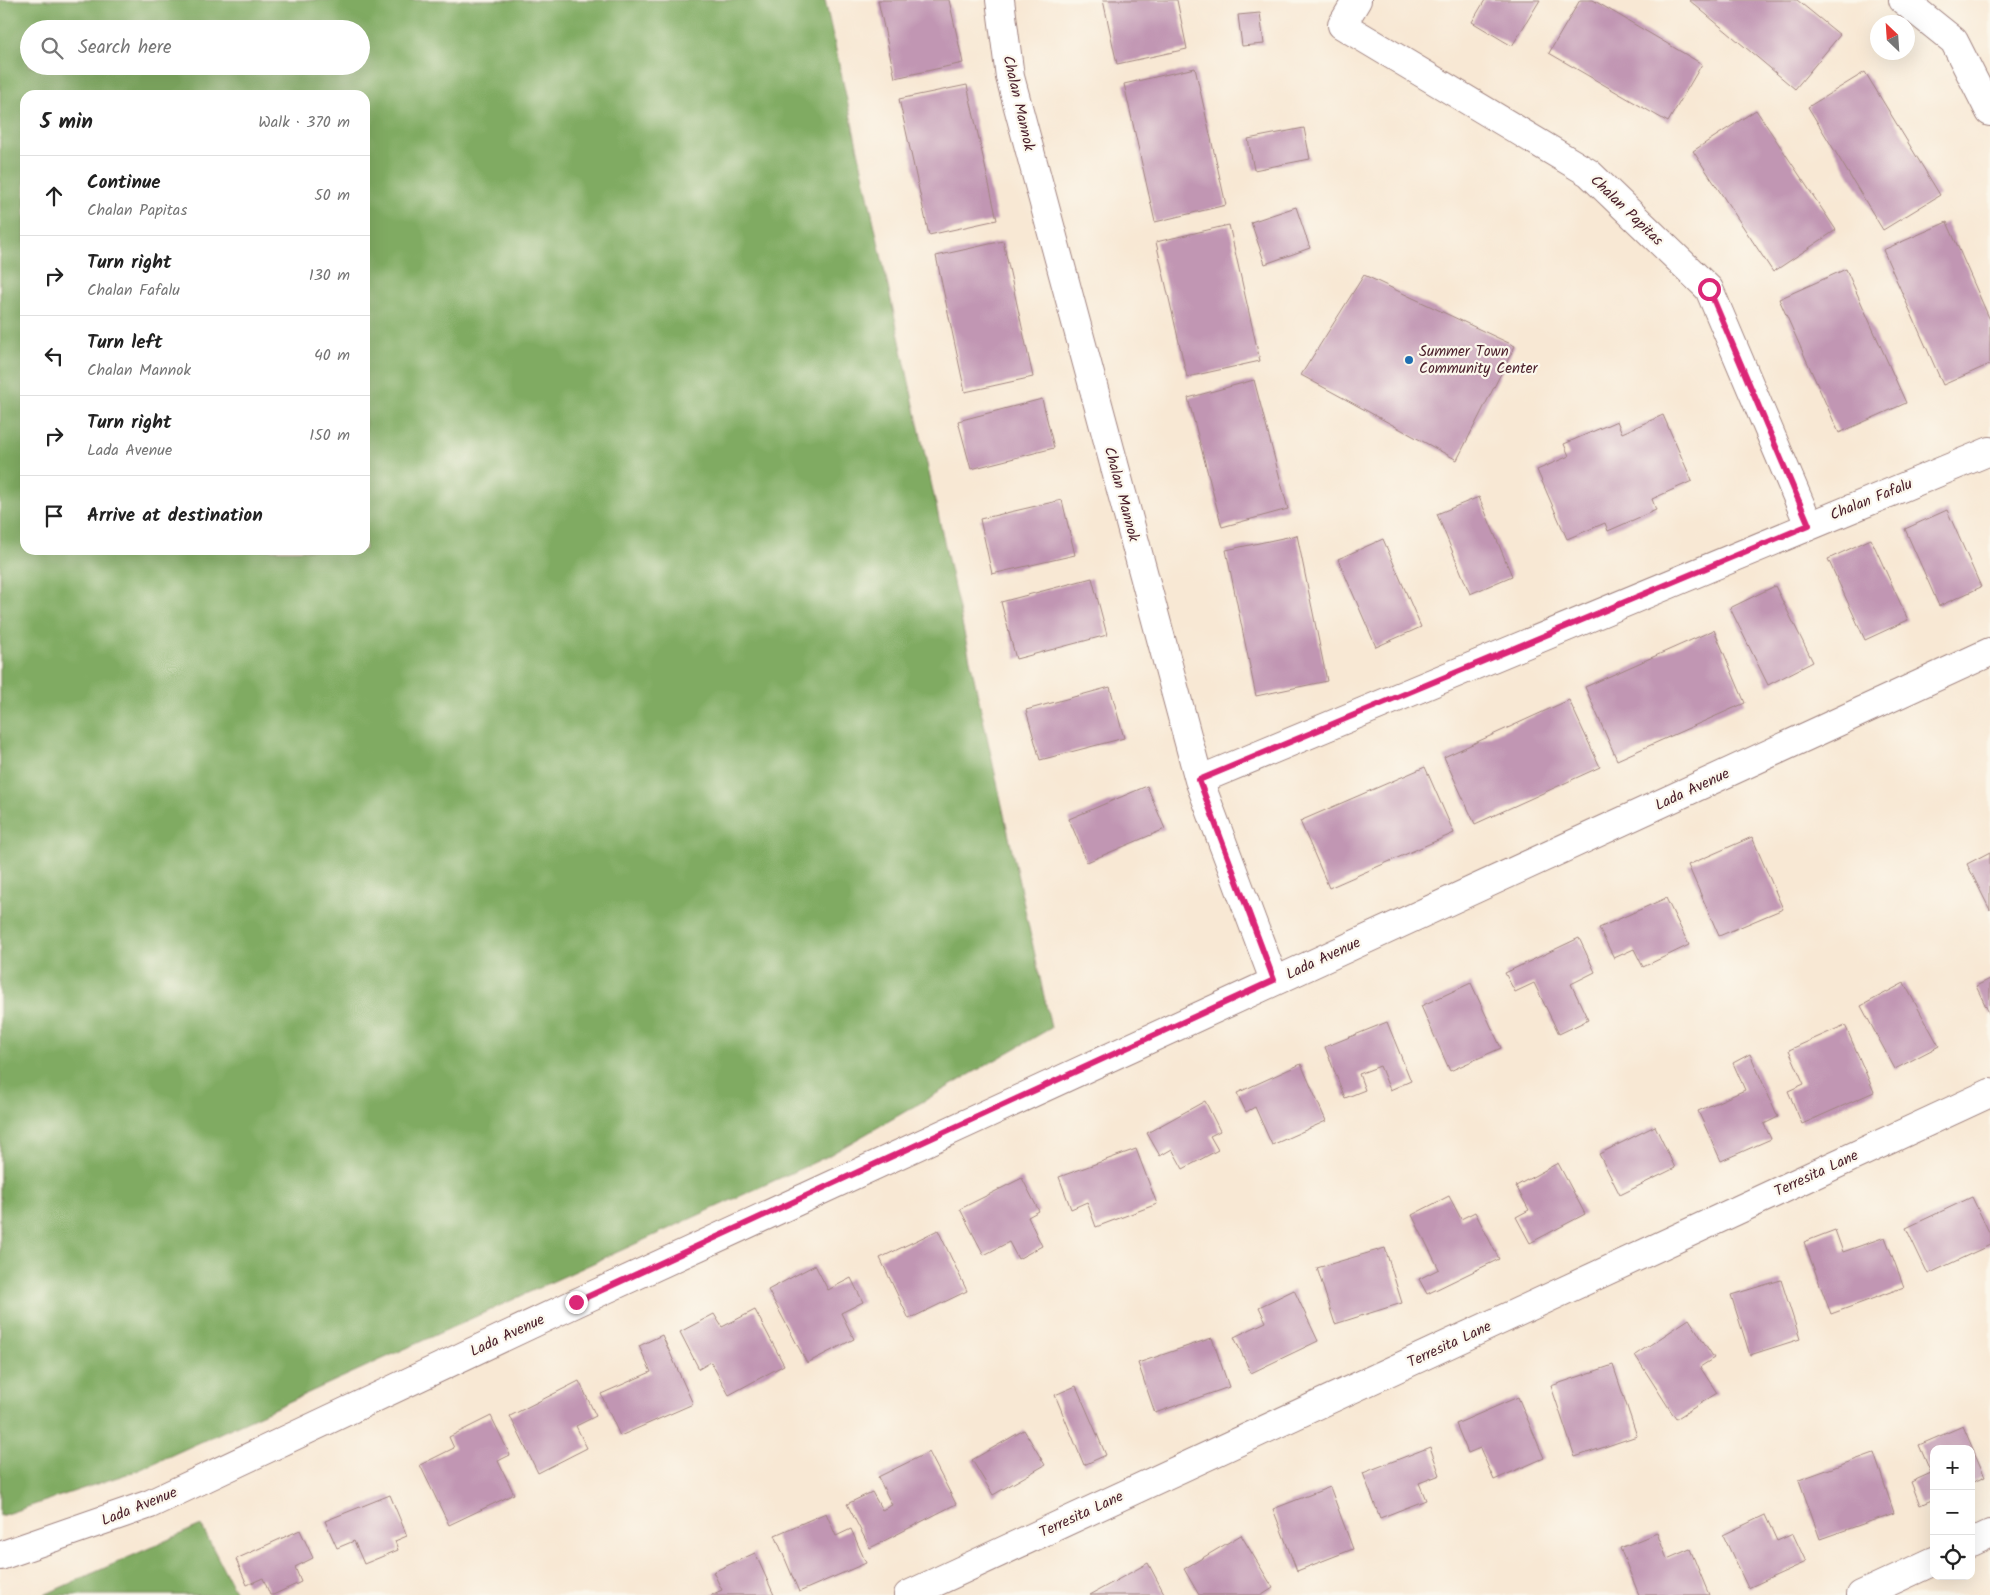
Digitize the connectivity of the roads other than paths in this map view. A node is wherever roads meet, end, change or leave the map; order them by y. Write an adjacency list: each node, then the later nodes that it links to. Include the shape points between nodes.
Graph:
1 (1000, 0): 8 (street, Chalan Mannok, via 1010,77)
2 (1357, 0): 6 (street, Chalan Papitas, via 1342,25 1589,172 1709,289)
3 (1904, 0): 4 (street, via 1954,40)
4 (1990, 112)
5 (1990, 451): 6 (street, Chalan Fafalu)
6 (1809, 525): 8 (street, Chalan Fafalu)
7 (1989, 656): 9 (street, Lada Avenue)
8 (1199, 780): 9 (street, Chalan Mannok)
9 (1274, 980): 13 (street, Lada Avenue, via 576,1302 150,1504)
10 (1990, 1093): 15 (street, Terresita Lane)
11 (1990, 1534): 12 (street)
12 (1975, 1541)
13 (0, 1556)
14 (1930, 1563): 16 (street)
15 (919, 1593)
16 (1861, 1595)

